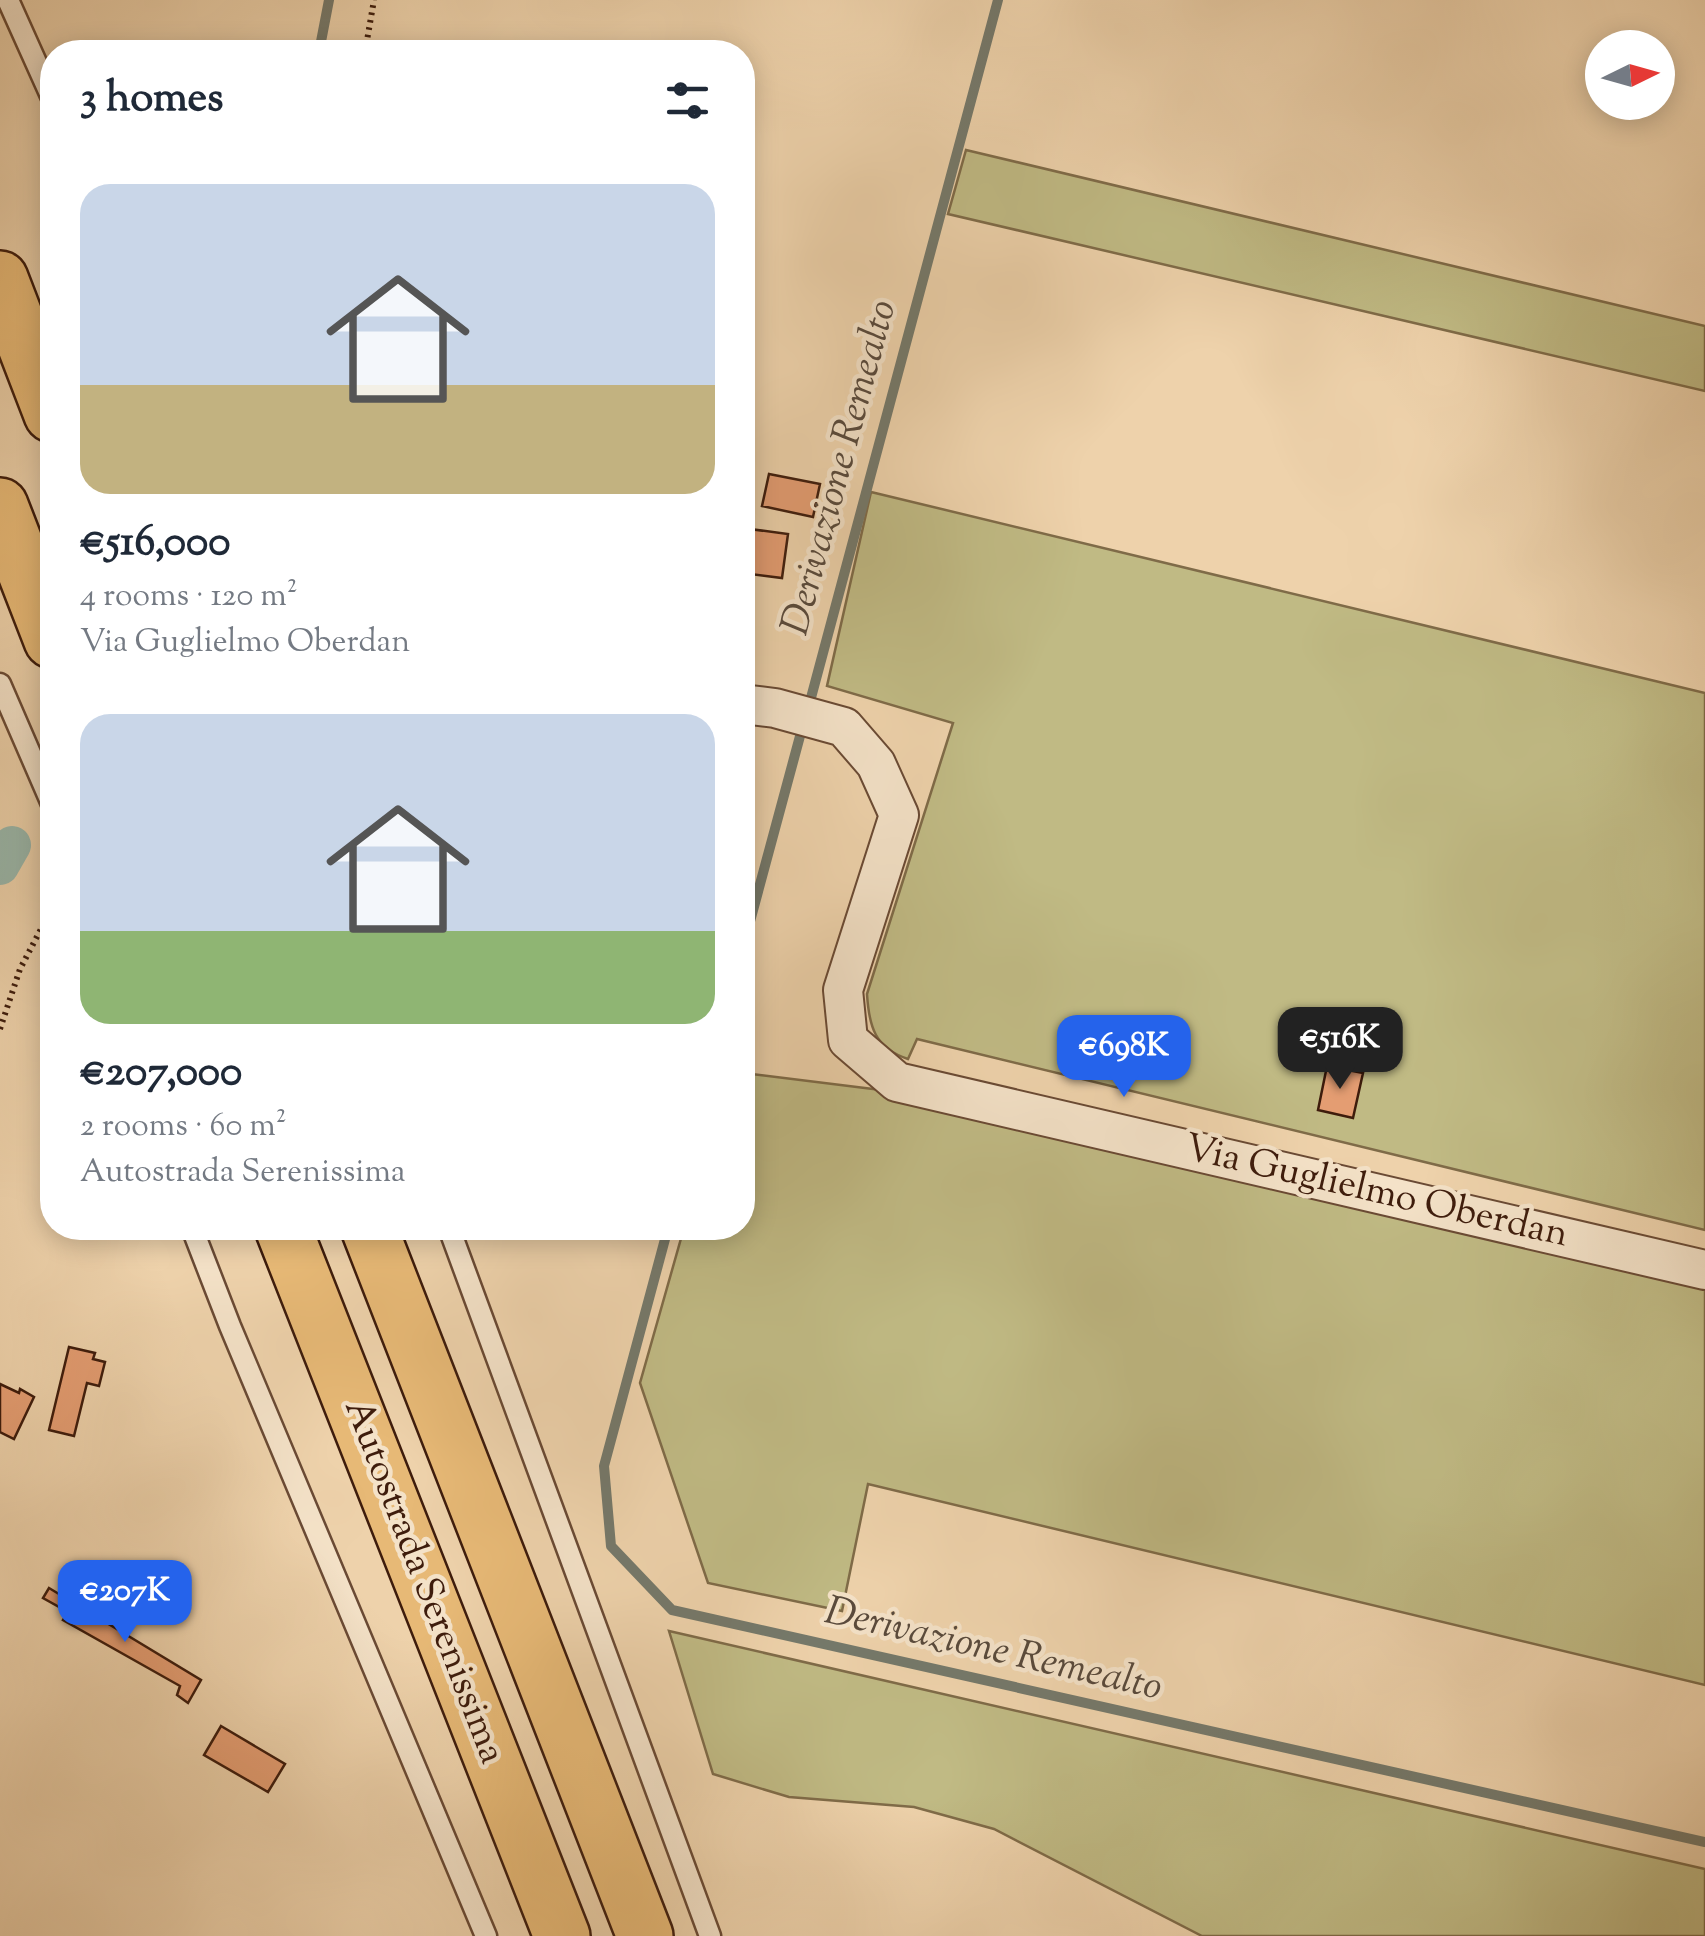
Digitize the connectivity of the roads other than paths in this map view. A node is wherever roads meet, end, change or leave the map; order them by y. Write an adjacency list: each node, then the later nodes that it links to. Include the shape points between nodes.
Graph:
1 (8, 0): 2 (lane)
2 (40, 71)
3 (0, 279): 4 (highway)
4 (40, 383)
5 (0, 506): 6 (highway)
6 (40, 609)
7 (0, 684): 9 (lane)
8 (758, 706): 14 (street, Via Guglielmo Oberdan, via 844,727 876,764 898,815 843,990 848,1040 897,1082)
9 (40, 776)
10 (197, 1240): 15 (lane)
11 (288, 1240): 16 (highway, Autostrada Serenissima)
12 (374, 1240): 17 (highway, Autostrada Serenissima)
13 (453, 1240): 18 (lane)
14 (1705, 1270)
15 (486, 1936)
16 (562, 1936)
17 (644, 1936)
18 (710, 1936)

